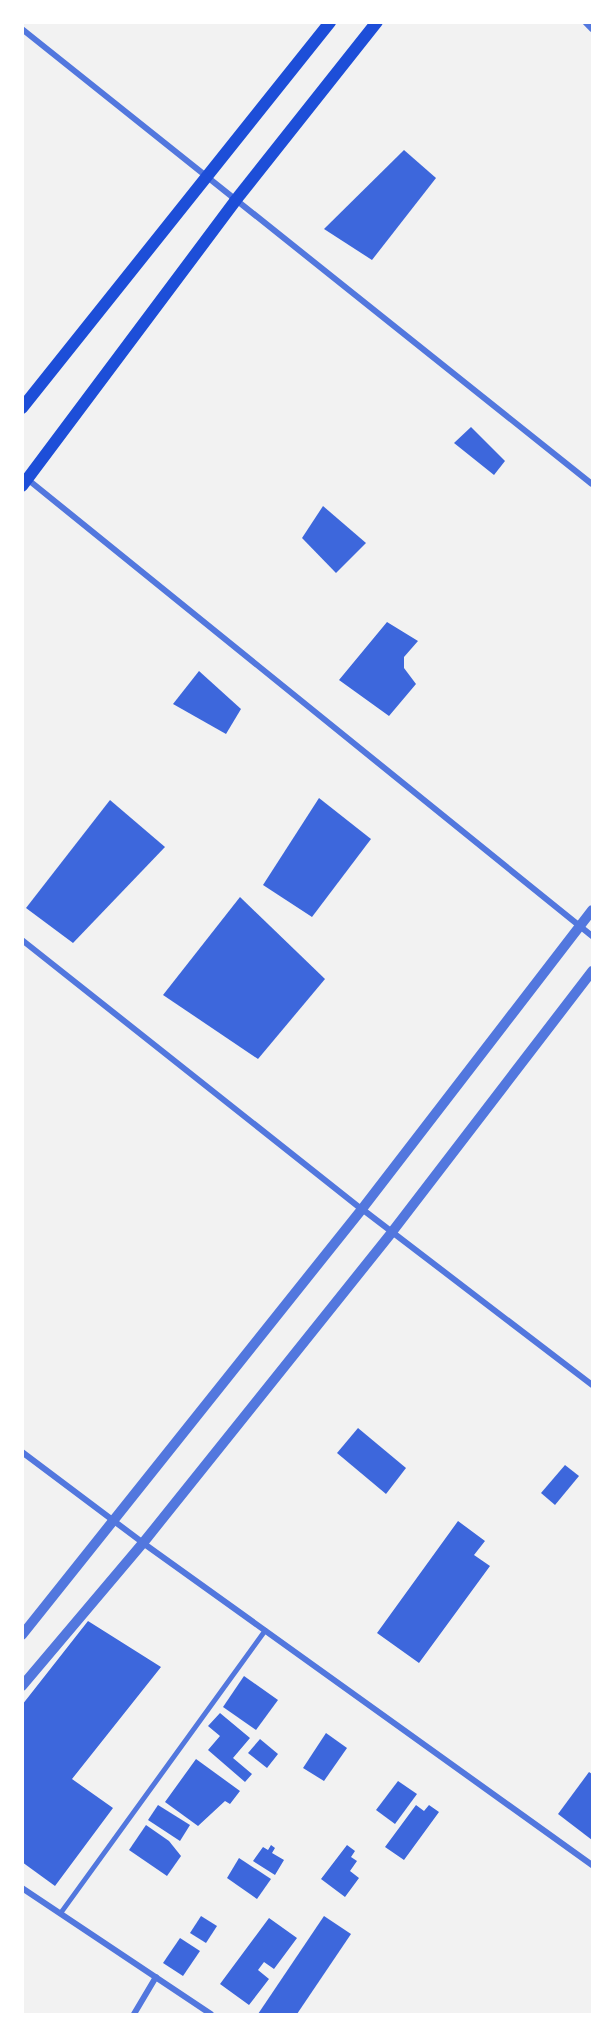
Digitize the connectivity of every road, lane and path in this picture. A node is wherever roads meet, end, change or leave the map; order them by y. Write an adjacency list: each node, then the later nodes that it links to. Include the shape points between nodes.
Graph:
1 (330, 22): 6 (main road)
2 (377, 22): 7 (main road)
3 (585, 22): 5 (street)
4 (22, 29): 6 (street)
5 (592, 29)
6 (208, 179): 7 (street); 8 (main road)
7 (235, 201): 9 (main road); 10 (street)
8 (22, 408)
9 (24, 480): 12 (street)
10 (592, 484)
11 (592, 910): 12 (street)
12 (580, 926): 13 (street); 16 (street)
13 (592, 936)
14 (22, 940): 16 (street)
15 (592, 971): 17 (street)
16 (362, 1209): 17 (street); 20 (street)
17 (392, 1232): 18 (street); 21 (street)
18 (592, 1385)
19 (22, 1452): 20 (street)
20 (115, 1521): 21 (street); 23 (street)
21 (143, 1543): 22 (street); 24 (street)
22 (265, 1630): 25 (street); 27 (lane)
23 (22, 1635)
24 (22, 1686)
25 (592, 1865)
26 (22, 1888): 27 (street)
27 (60, 1913): 28 (street)
28 (156, 1977): 29 (street); 30 (street)
29 (134, 2014)
30 (211, 2014)

